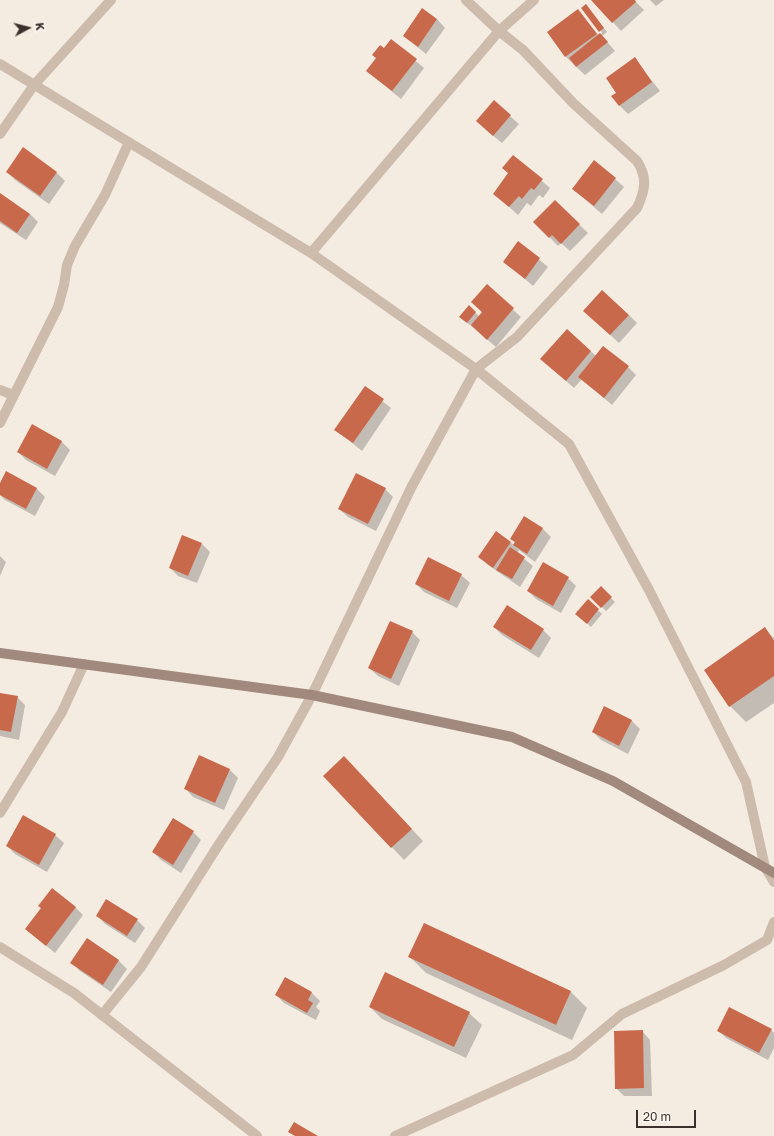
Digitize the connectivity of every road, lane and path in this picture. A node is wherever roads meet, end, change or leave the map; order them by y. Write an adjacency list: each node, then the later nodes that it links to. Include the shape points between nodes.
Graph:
1 (111, 0): 6 (street)
2 (466, 0): 4 (street)
3 (534, 0): 4 (street)
4 (499, 31): 9 (street); 10 (street, via 523,50 573,103 637,162 644,172 644,185 637,208 517,337)
5 (0, 64): 6 (street)
6 (34, 85): 7 (street); 8 (street)
7 (0, 134)
8 (130, 142): 9 (street); 12 (street, via 105,195 75,246 67,266 58,307)
9 (312, 253): 10 (street)
10 (476, 369): 16 (street, via 412,486); 18 (street, via 569,444 649,590 746,782)
11 (0, 390): 12 (street)
12 (13, 395): 13 (street)
13 (0, 423)
14 (0, 653): 15 (street)
15 (84, 664): 16 (street); 17 (street, via 62,712)
16 (312, 695): 18 (street, via 512,737 613,780); 23 (street, via 278,757 141,967)
17 (0, 813)
18 (765, 867): 19 (street); 20 (street)
19 (774, 873)
20 (774, 882)
21 (774, 922): 25 (street, via 767,940 724,965 622,1014 573,1055)
22 (0, 947): 23 (street, via 74,993)
23 (102, 1015): 24 (street)
24 (257, 1136)
25 (395, 1136)

